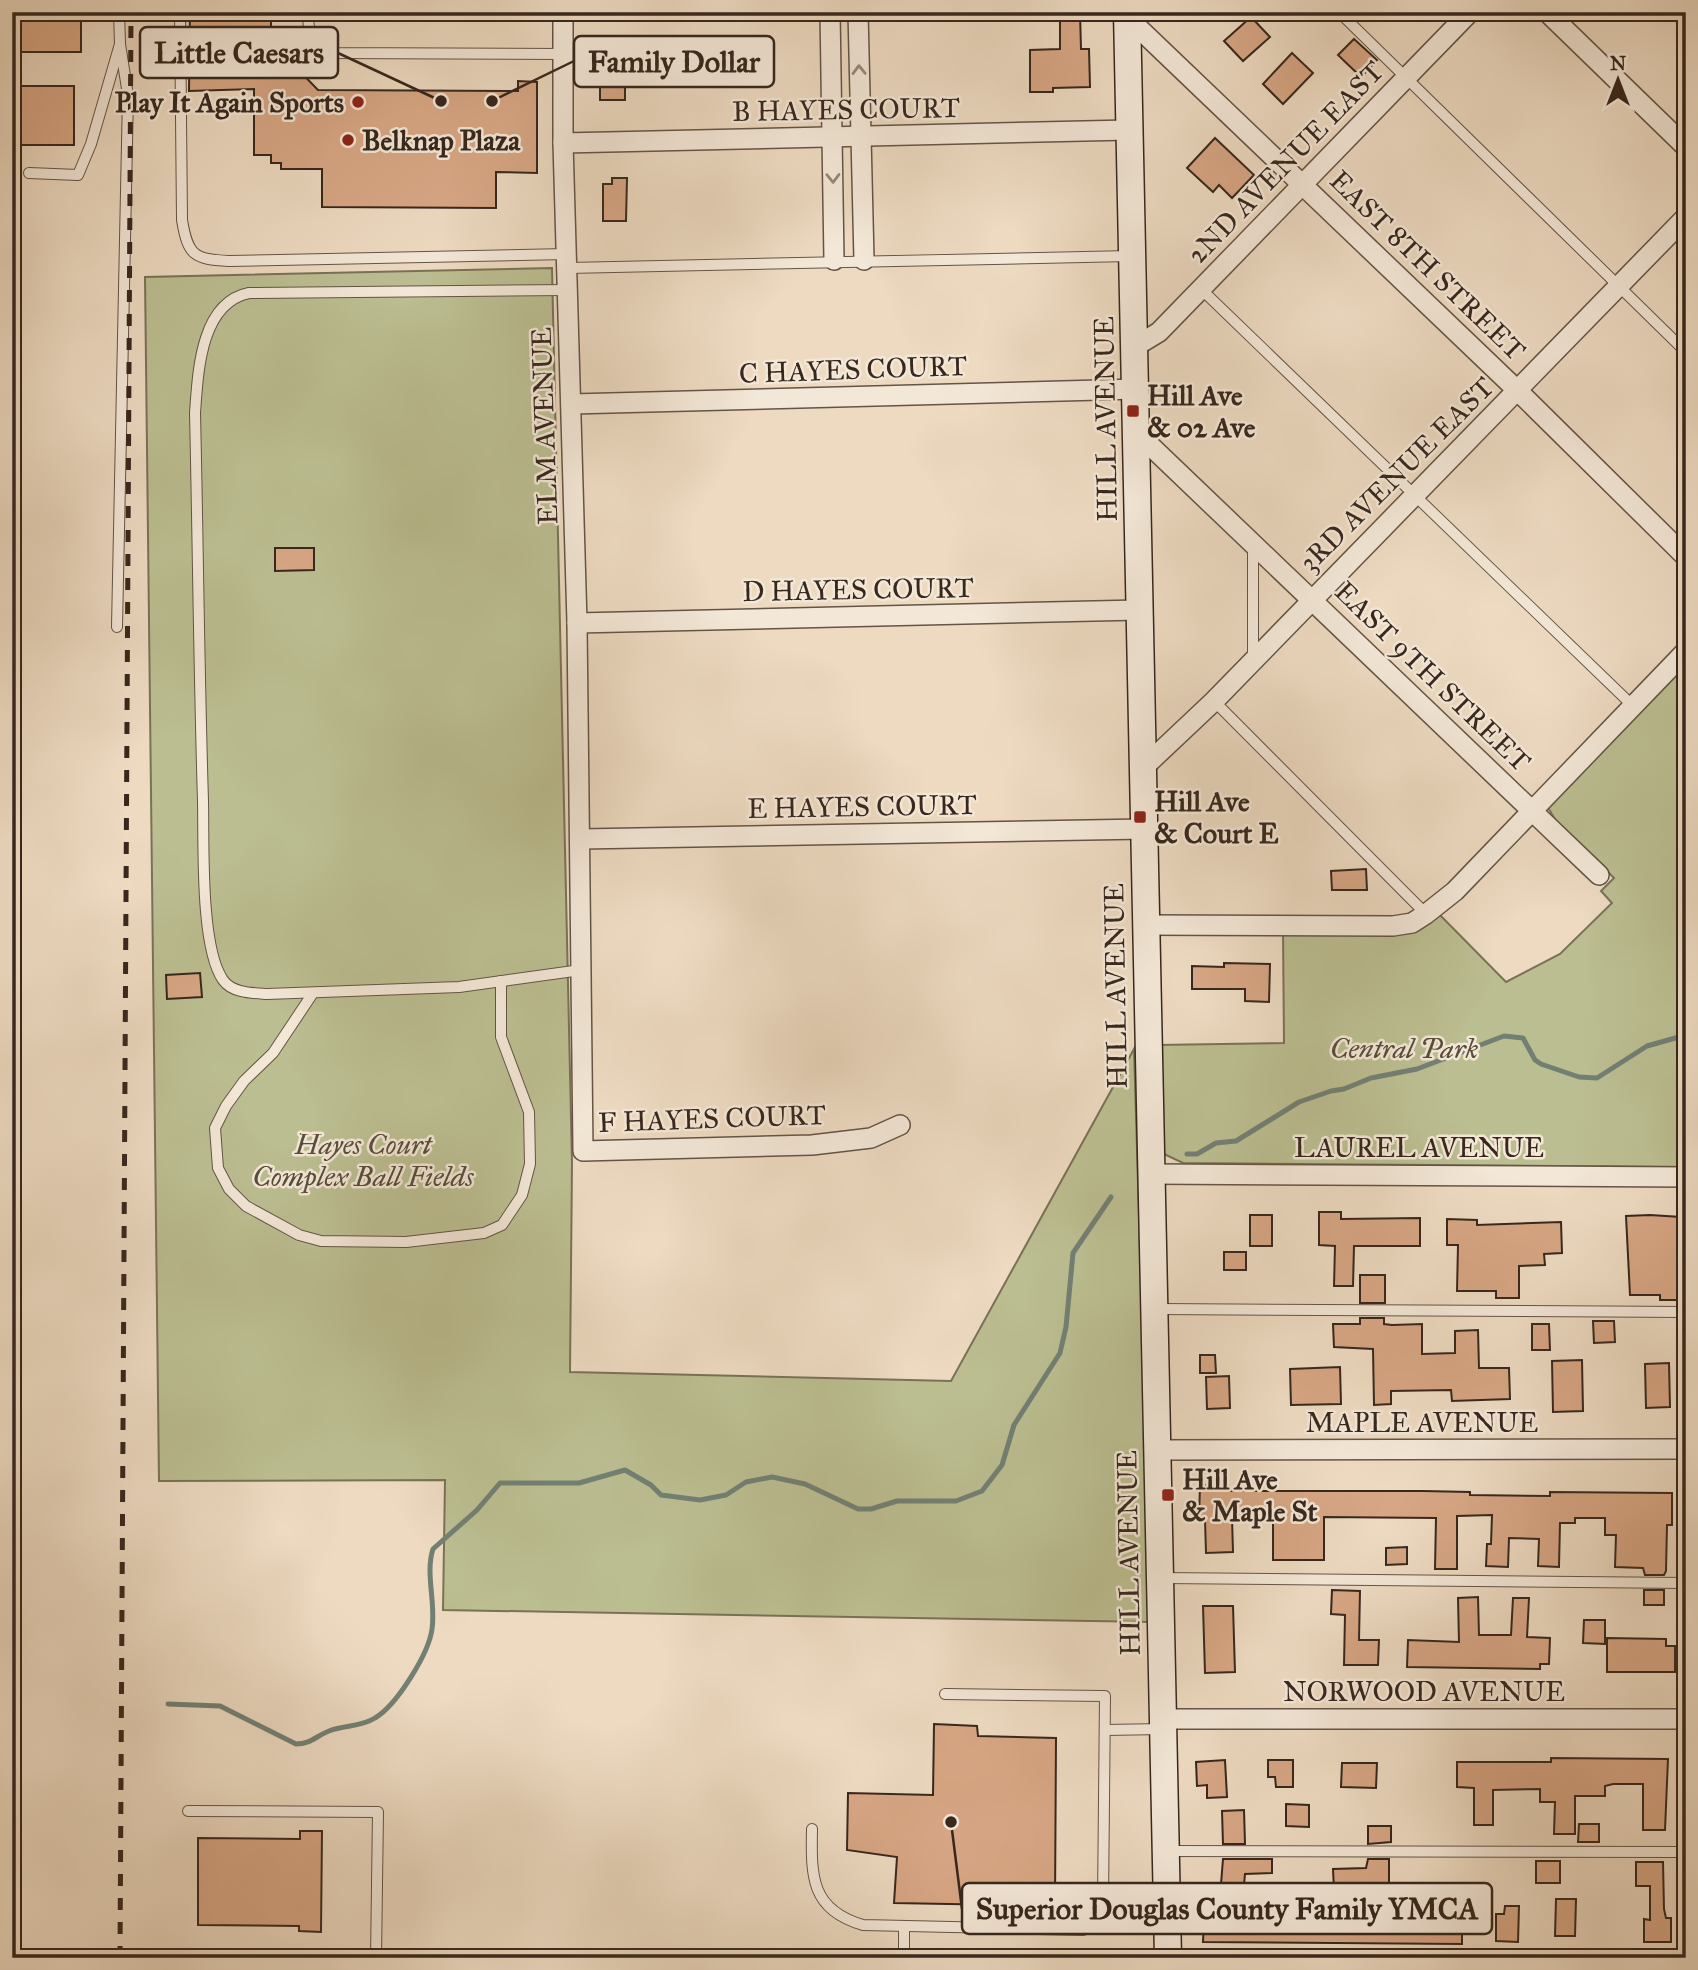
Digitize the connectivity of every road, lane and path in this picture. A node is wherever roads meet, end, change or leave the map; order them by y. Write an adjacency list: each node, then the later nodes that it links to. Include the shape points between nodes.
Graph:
1 (120, 12): 11 (lane)
2 (180, 12): 24 (lane, via 182,220 194,255 229,261)
3 (308, 12): 12 (lane, via 310,37 328,53)
4 (563, 12): 12 (street, ELM AVENUE)
5 (830, 12): 15 (street)
6 (858, 12): 16 (street, one-way to 6)
7 (1339, 12): 13 (lane)
8 (1470, 12): 13 (street, 2ND AVENUE EAST)
9 (1547, 12): 18 (street)
10 (1127, 14): 14 (street, HILL AVENUE); 20 (street, EAST 8TH STREET)
11 (120, 44): 19 (lane, via 78,175); 41 (lane, via 128,95)
12 (563, 54): 17 (street, ELM AVENUE)
13 (1405, 77): 20 (street, 2ND AVENUE EAST); 26 (lane)
14 (1129, 130): 16 (street, B HAYES COURT); 22 (street, HILL AVENUE)
15 (832, 137): 16 (street, B HAYES COURT); 17 (street, B HAYES COURT); 25 (street, one-way to 25)
16 (860, 137): 23 (street)
17 (563, 143): 24 (street, ELM AVENUE)
18 (1686, 147)
19 (29, 173)
20 (1303, 184): 27 (street, 2ND AVENUE EAST); 32 (street, EAST 8TH STREET)
21 (1686, 217): 26 (street, 3RD AVENUE EAST)
22 (1133, 256): 23 (lane); 29 (street, HILL AVENUE)
23 (864, 260): 25 (lane)
24 (567, 261): 25 (lane); 28 (street, ELM AVENUE)
25 (834, 261)
26 (1620, 286): 30 (lane); 32 (street, 3RD AVENUE EAST)
27 (1201, 289): 29 (street, 2ND AVENUE EAST, via 1159,332); 35 (lane)
28 (568, 290): 33 (street, ELM AVENUE); 55 (lane, via 249,293 224,306 208,335 198,371 195,413 208,922 215,961 230,987 267,994)
29 (1136, 346): 31 (street, HILL AVENUE)
30 (1686, 352)
31 (1136, 389): 33 (street, C HAYES COURT); 34 (street, HILL AVENUE)
32 (1518, 391): 35 (street, 3RD AVENUE EAST); 37 (street, EAST 8TH STREET)
33 (572, 404): 40 (street, ELM AVENUE)
34 (1136, 432): 36 (street, EAST 9TH STREET); 39 (street, HILL AVENUE)
35 (1415, 495): 38 (street, 3RD AVENUE EAST); 45 (lane)
36 (1253, 542): 38 (street, EAST 9TH STREET); 43 (lane)
37 (1686, 557)
38 (1312, 599): 43 (street, 3RD AVENUE EAST); 47 (street, EAST 9TH STREET)
39 (1139, 610): 40 (street, D HAYES COURT); 46 (street, HILL AVENUE)
40 (577, 623): 49 (street, ELM AVENUE)
41 (117, 627)
42 (1686, 651): 45 (street)
43 (1253, 661): 44 (street, 3RD AVENUE EAST)
44 (1214, 701): 46 (street, 3RD AVENUE EAST); 51 (lane)
45 (1633, 706): 47 (street)
46 (1143, 768): 48 (street, HILL AVENUE)
47 (1532, 810): 50 (street, EAST 9TH STREET); 51 (street)
48 (1144, 829): 49 (street, E HAYES COURT); 52 (street, HILL AVENUE)
49 (581, 839): 53 (street, F HAYES COURT)
50 (1599, 875)
51 (1426, 915): 52 (street, via 1393,926)
52 (1144, 925): 57 (street, HILL AVENUE)
53 (581, 970): 54 (lane); 56 (street, F HAYES COURT, via 583,1150 811,1144 871,1138)
54 (501, 981): 55 (lane); 55 (lane, via 501,1037 529,1112 530,1164 522,1195 502,1225 484,1233 406,1242 321,1241 299,1235 246,1206 229,1189 218,1168 215,1128 226,1106 274,1053)
55 (313, 993)
56 (900, 1125)
57 (1152, 1174): 58 (street, LAUREL AVENUE); 59 (street, HILL AVENUE)
58 (1686, 1177)
59 (1153, 1309): 60 (lane); 62 (street, HILL AVENUE)
60 (1686, 1312)
61 (1686, 1449): 62 (street, MAPLE AVENUE)
62 (1157, 1450): 63 (street, HILL AVENUE)
63 (1160, 1578): 64 (lane); 67 (street, HILL AVENUE)
64 (1686, 1583)
65 (946, 1694): 68 (lane, via 1105,1696)
66 (1686, 1719): 67 (street, NORWOOD AVENUE)
67 (1163, 1724): 68 (lane); 71 (street, HILL AVENUE)
68 (1105, 1730): 73 (lane, via 1103,1903 1099,1918 1083,1930)
69 (188, 1811): 74 (lane, via 378,1812)
70 (812, 1829): 73 (lane, via 814,1883 824,1903 834,1913 863,1925)
71 (1166, 1851): 72 (lane); 76 (street, HILL AVENUE)
72 (1686, 1852)
73 (904, 1926): 75 (lane)
74 (376, 1958)
75 (904, 1958)
76 (1168, 1958)

